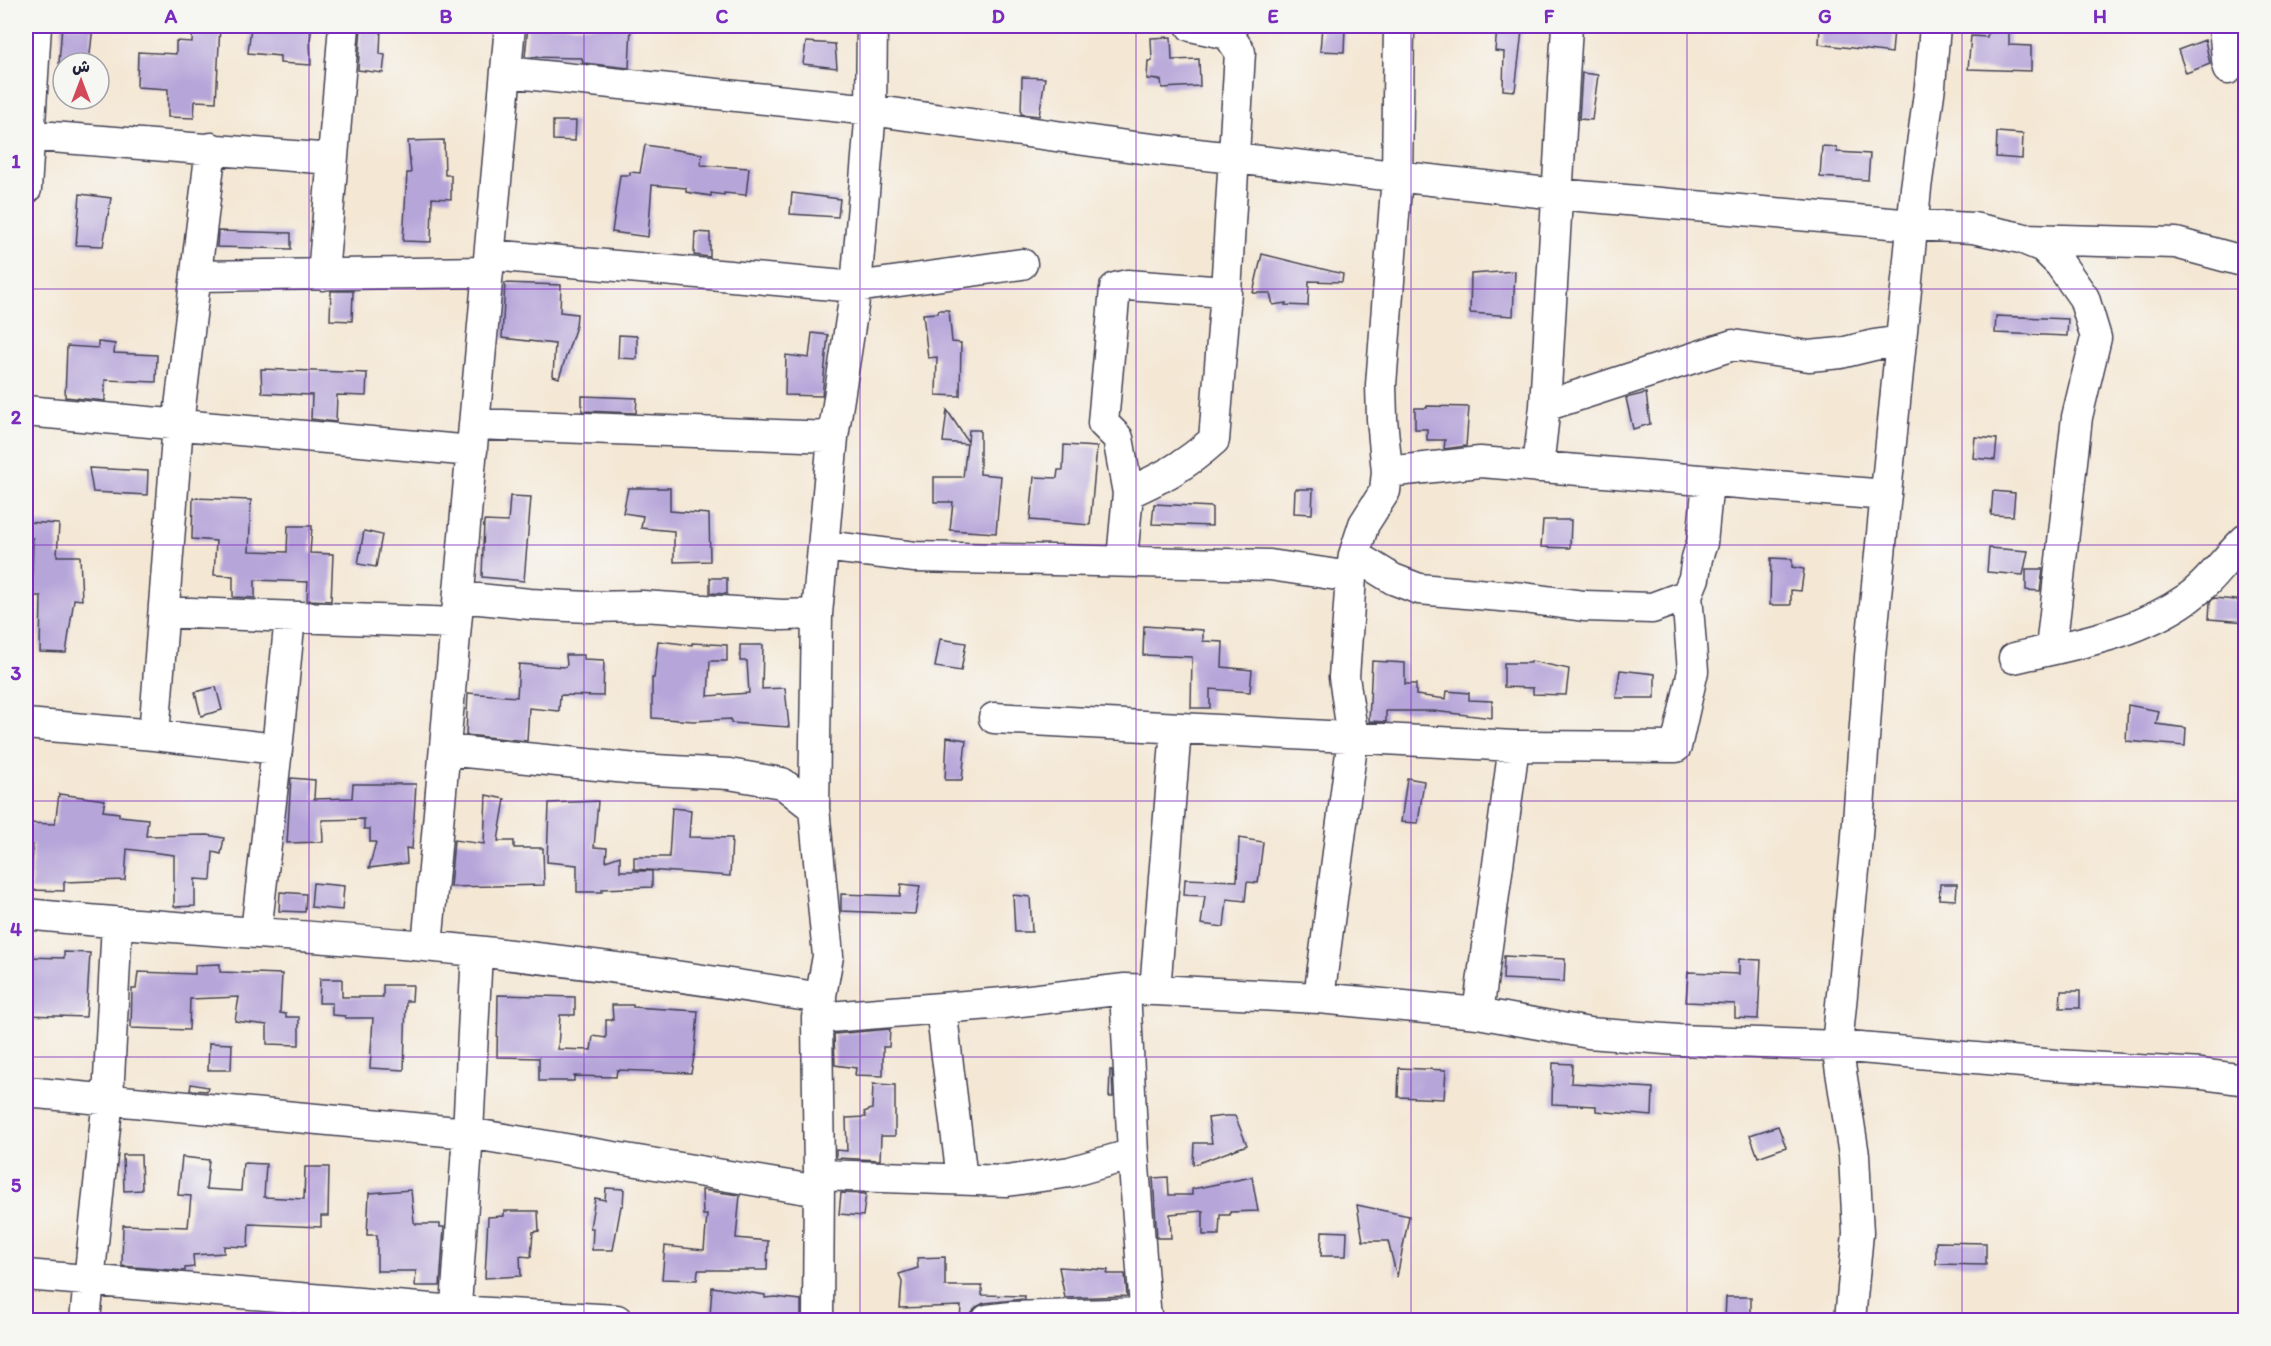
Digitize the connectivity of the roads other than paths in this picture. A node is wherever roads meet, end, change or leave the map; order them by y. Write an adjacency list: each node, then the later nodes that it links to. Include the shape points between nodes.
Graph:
1 (36, 26): 11 (street)
2 (344, 26): 14 (street)
3 (510, 26): 9 (street)
4 (872, 26): 10 (street)
5 (1191, 26): 13 (street, via 1228,34 1240,52)
6 (1399, 26): 15 (street)
7 (1567, 26): 17 (street)
8 (1935, 26): 18 (street)
9 (506, 72): 10 (street); 21 (street)
10 (871, 110): 13 (street); 25 (street)
11 (27, 135): 12 (street); 16 (street)
12 (211, 148): 14 (street); 24 (street)
13 (1234, 158): 15 (street); 26 (street)
14 (332, 159): 23 (street)
15 (1396, 176): 17 (street); 34 (street, via 1381,385)
16 (26, 189)
17 (1557, 194): 18 (street); 28 (street)
18 (1913, 225): 19 (street, via 1973,228); 27 (street)
19 (2021, 238): 20 (street, via 2176,243); 47 (street, via 2043,247 2060,264 2084,298 2096,338 2077,417)
20 (2246, 262)
21 (489, 264): 23 (street); 25 (street); 32 (street)
22 (1022, 264): 25 (street)
23 (323, 275): 24 (street)
24 (197, 276): 30 (street)
25 (856, 287): 31 (street)
26 (1226, 292): 36 (street, via 1214,440 1166,476); 36 (street, via 1127,285 1115,288 1103,423 1118,438)
27 (1901, 341): 28 (street, via 1809,356 1733,345); 37 (street)
28 (1545, 406): 33 (street)
29 (26, 411): 30 (street)
30 (178, 424): 32 (street); 44 (street)
31 (833, 437): 32 (street); 39 (street)
32 (473, 438): 43 (street)
33 (1538, 467): 34 (street, via 1480,462); 35 (street)
34 (1387, 472): 41 (street, via 1385,491 1365,525)
35 (1708, 481): 37 (street); 42 (street, via 1702,543)
36 (1128, 494): 40 (street)
37 (1886, 495): 69 (street)
38 (2246, 539): 47 (street, via 2216,574 2154,619 2123,632)
39 (824, 546): 40 (street, via 915,557); 45 (street)
40 (1122, 560): 41 (street)
41 (1353, 566): 42 (street, via 1419,589 1584,606 1652,608); 53 (street, via 1344,677)
42 (1687, 595): 54 (street, via 1693,671 1676,747)
43 (458, 610): 45 (street, via 542,605 642,606); 46 (street); 56 (street)
44 (164, 612): 46 (street); 52 (street)
45 (817, 614): 57 (street)
46 (290, 617): 55 (street)
47 (2051, 649): 48 (street)
48 (2014, 658)
49 (994, 718): 51 (street)
50 (26, 724): 52 (street)
51 (1176, 729): 53 (street); 64 (street)
52 (154, 735): 55 (street)
53 (1353, 738): 54 (street); 65 (street)
54 (1514, 746): 68 (street)
55 (278, 749): 60 (street)
56 (445, 750): 57 (street, via 729,774 782,783); 61 (street)
57 (814, 808): 66 (street, via 828,956)
58 (26, 914): 59 (street)
59 (117, 923): 60 (street); 72 (street)
60 (256, 932): 61 (street)
61 (427, 946): 62 (street)
62 (477, 952): 66 (street, via 677,975); 73 (street)
63 (1125, 989): 64 (street); 67 (street); 74 (street)
64 (1155, 990): 65 (street)
65 (1319, 998): 68 (street)
66 (819, 1008): 67 (street); 76 (street)
67 (940, 1008): 75 (street)
68 (1478, 1013): 69 (street, via 1589,1034)
69 (1837, 1046): 70 (street); 85 (street, via 1854,1155 1858,1233)
70 (2246, 1080)
71 (26, 1092): 72 (street)
72 (108, 1098): 73 (street); 78 (street)
73 (468, 1133): 76 (street); 79 (street)
74 (1133, 1154): 75 (street, via 1070,1172 1007,1181); 80 (street)
75 (962, 1179): 76 (street)
76 (819, 1183): 83 (street)
77 (26, 1275): 78 (street)
78 (90, 1281): 79 (street); 81 (street)
79 (455, 1316): 82 (street)
80 (1146, 1317): 84 (street)
81 (85, 1320)
82 (617, 1320)
83 (818, 1320)
84 (987, 1320)
85 (1850, 1320)

